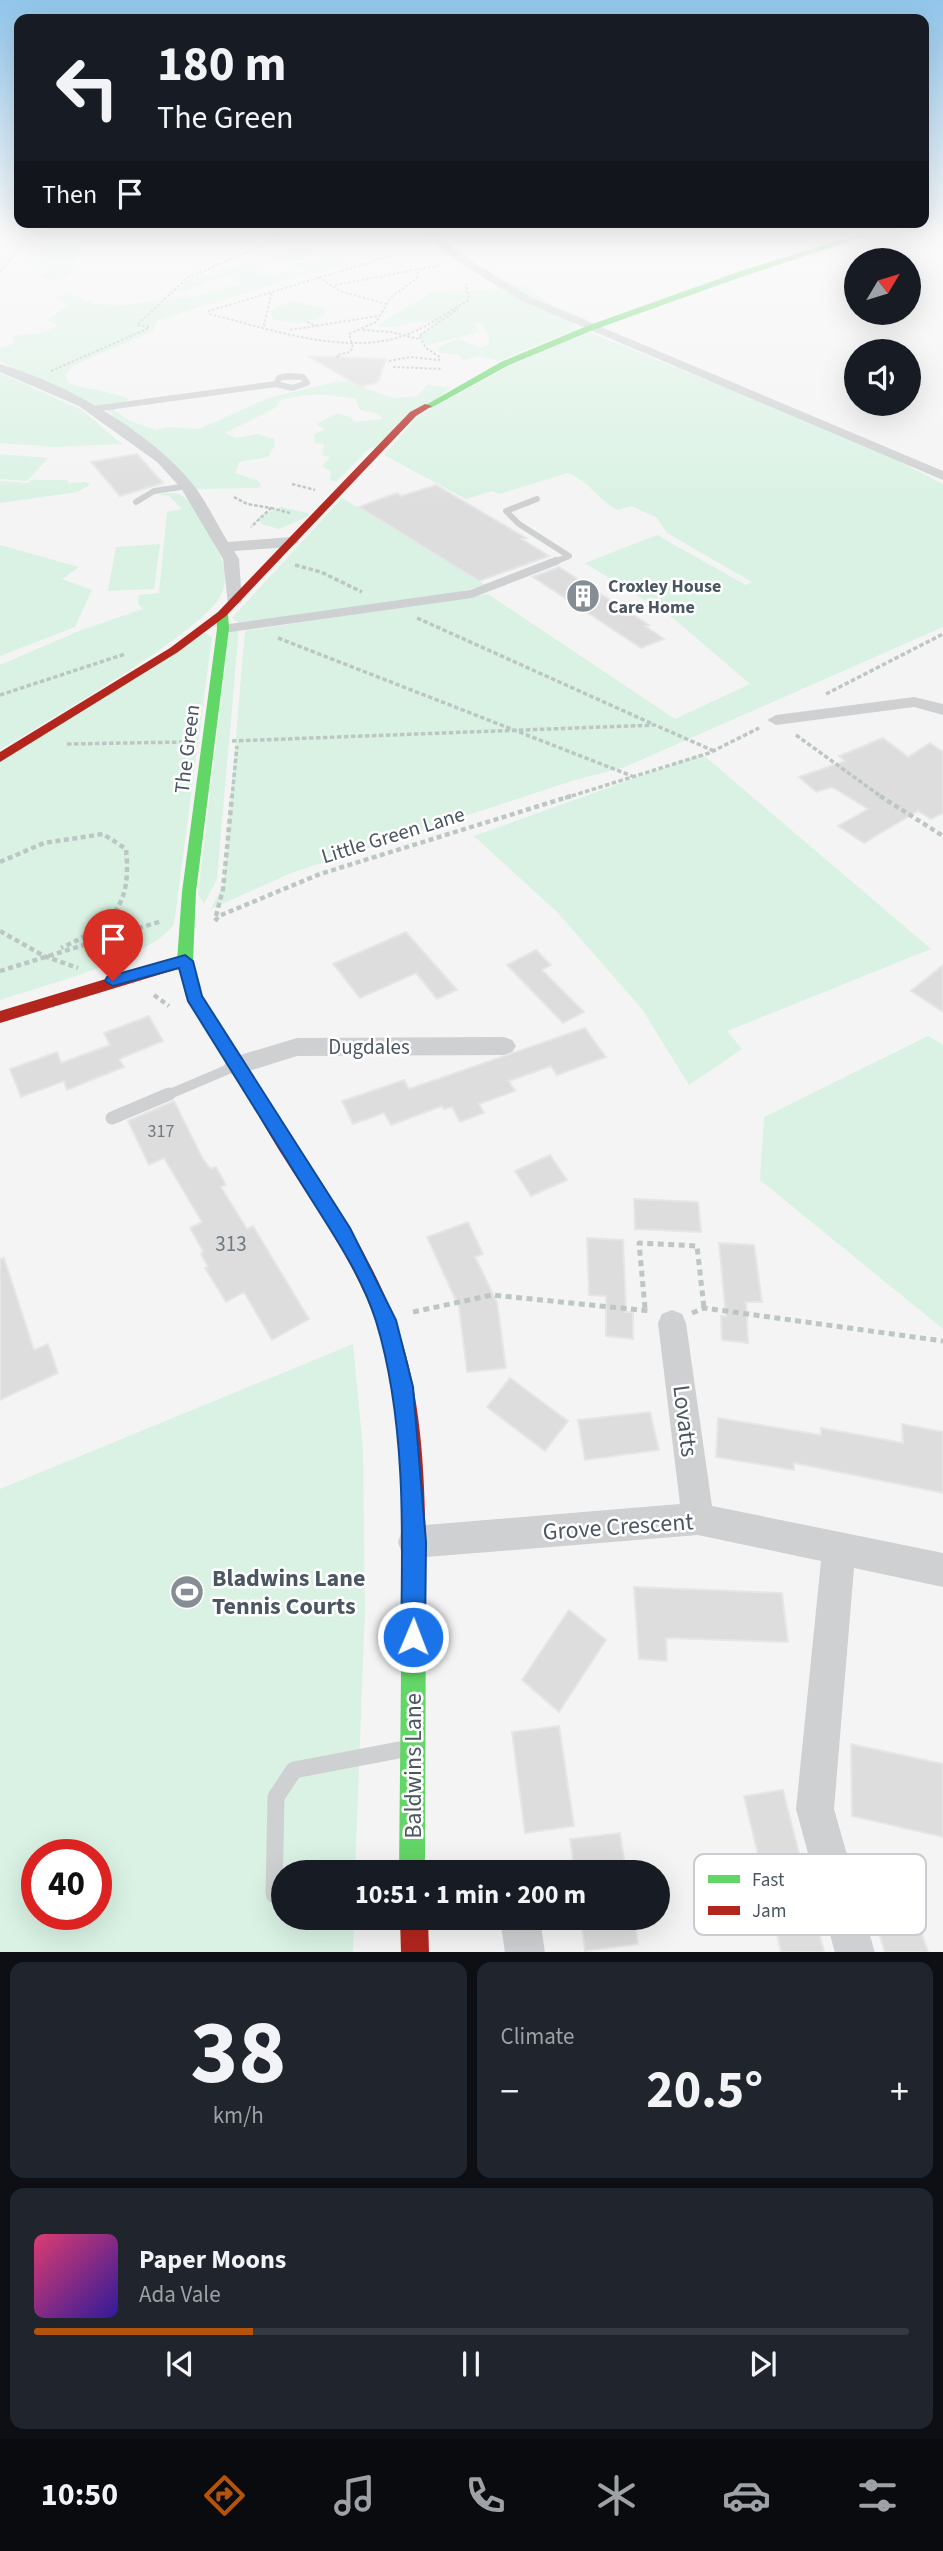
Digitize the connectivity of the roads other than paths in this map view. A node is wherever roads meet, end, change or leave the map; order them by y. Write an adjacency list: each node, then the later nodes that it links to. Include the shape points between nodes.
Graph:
1 (575, 321): 3 (street)
2 (609, 321): 3 (street)
3 (590, 328): 7 (street); 11 (street, via 504,364 413,414)
4 (0, 368): 6 (street)
5 (276, 384): 5 (lane, via 288,376 307,380 292,388); 6 (lane)
6 (93, 409): 8 (street, via 162,459)
7 (943, 476)
8 (187, 486): 10 (lane, via 154,491); 12 (street)
9 (537, 499): 14 (lane, via 506,511 569,556 471,594 248,627)
10 (136, 502)
11 (291, 542): 12 (street); 13 (street)
12 (225, 547): 13 (street, via 231,559)
13 (234, 601): 14 (street)
14 (222, 621): 17 (street); 18 (street, The Green)
15 (943, 710): 16 (street, via 914,702)
16 (776, 720)
17 (0, 758)
18 (185, 961): 19 (street); 21 (street, Baldwins Lane, via 194,997)
19 (0, 1017)
20 (504, 1046): 21 (street, Dugdales, via 298,1047)
21 (236, 1066): 22 (lane); 25 (street, Baldwins Lane, via 343,1234 386,1320 403,1387)
22 (112, 1118)
23 (672, 1323): 24 (street, Lovatts)
24 (698, 1519): 25 (street, Grove Crescent); 26 (street, Grove Crescent)
25 (414, 1542): 28 (street, Baldwins Lane)
26 (839, 1549): 27 (street, Grove Crescent); 29 (street, via 815,1809)
27 (943, 1570)
28 (412, 1747): 30 (lane, via 294,1770 276,1797); 31 (street, Baldwins Lane)
29 (828, 1854)
30 (275, 1860)
31 (412, 1860)
32 (414, 1930): 35 (street)
33 (521, 1930): 36 (street)
34 (850, 1935): 37 (street)
35 (415, 1952)
36 (524, 1952)
37 (855, 1952)

